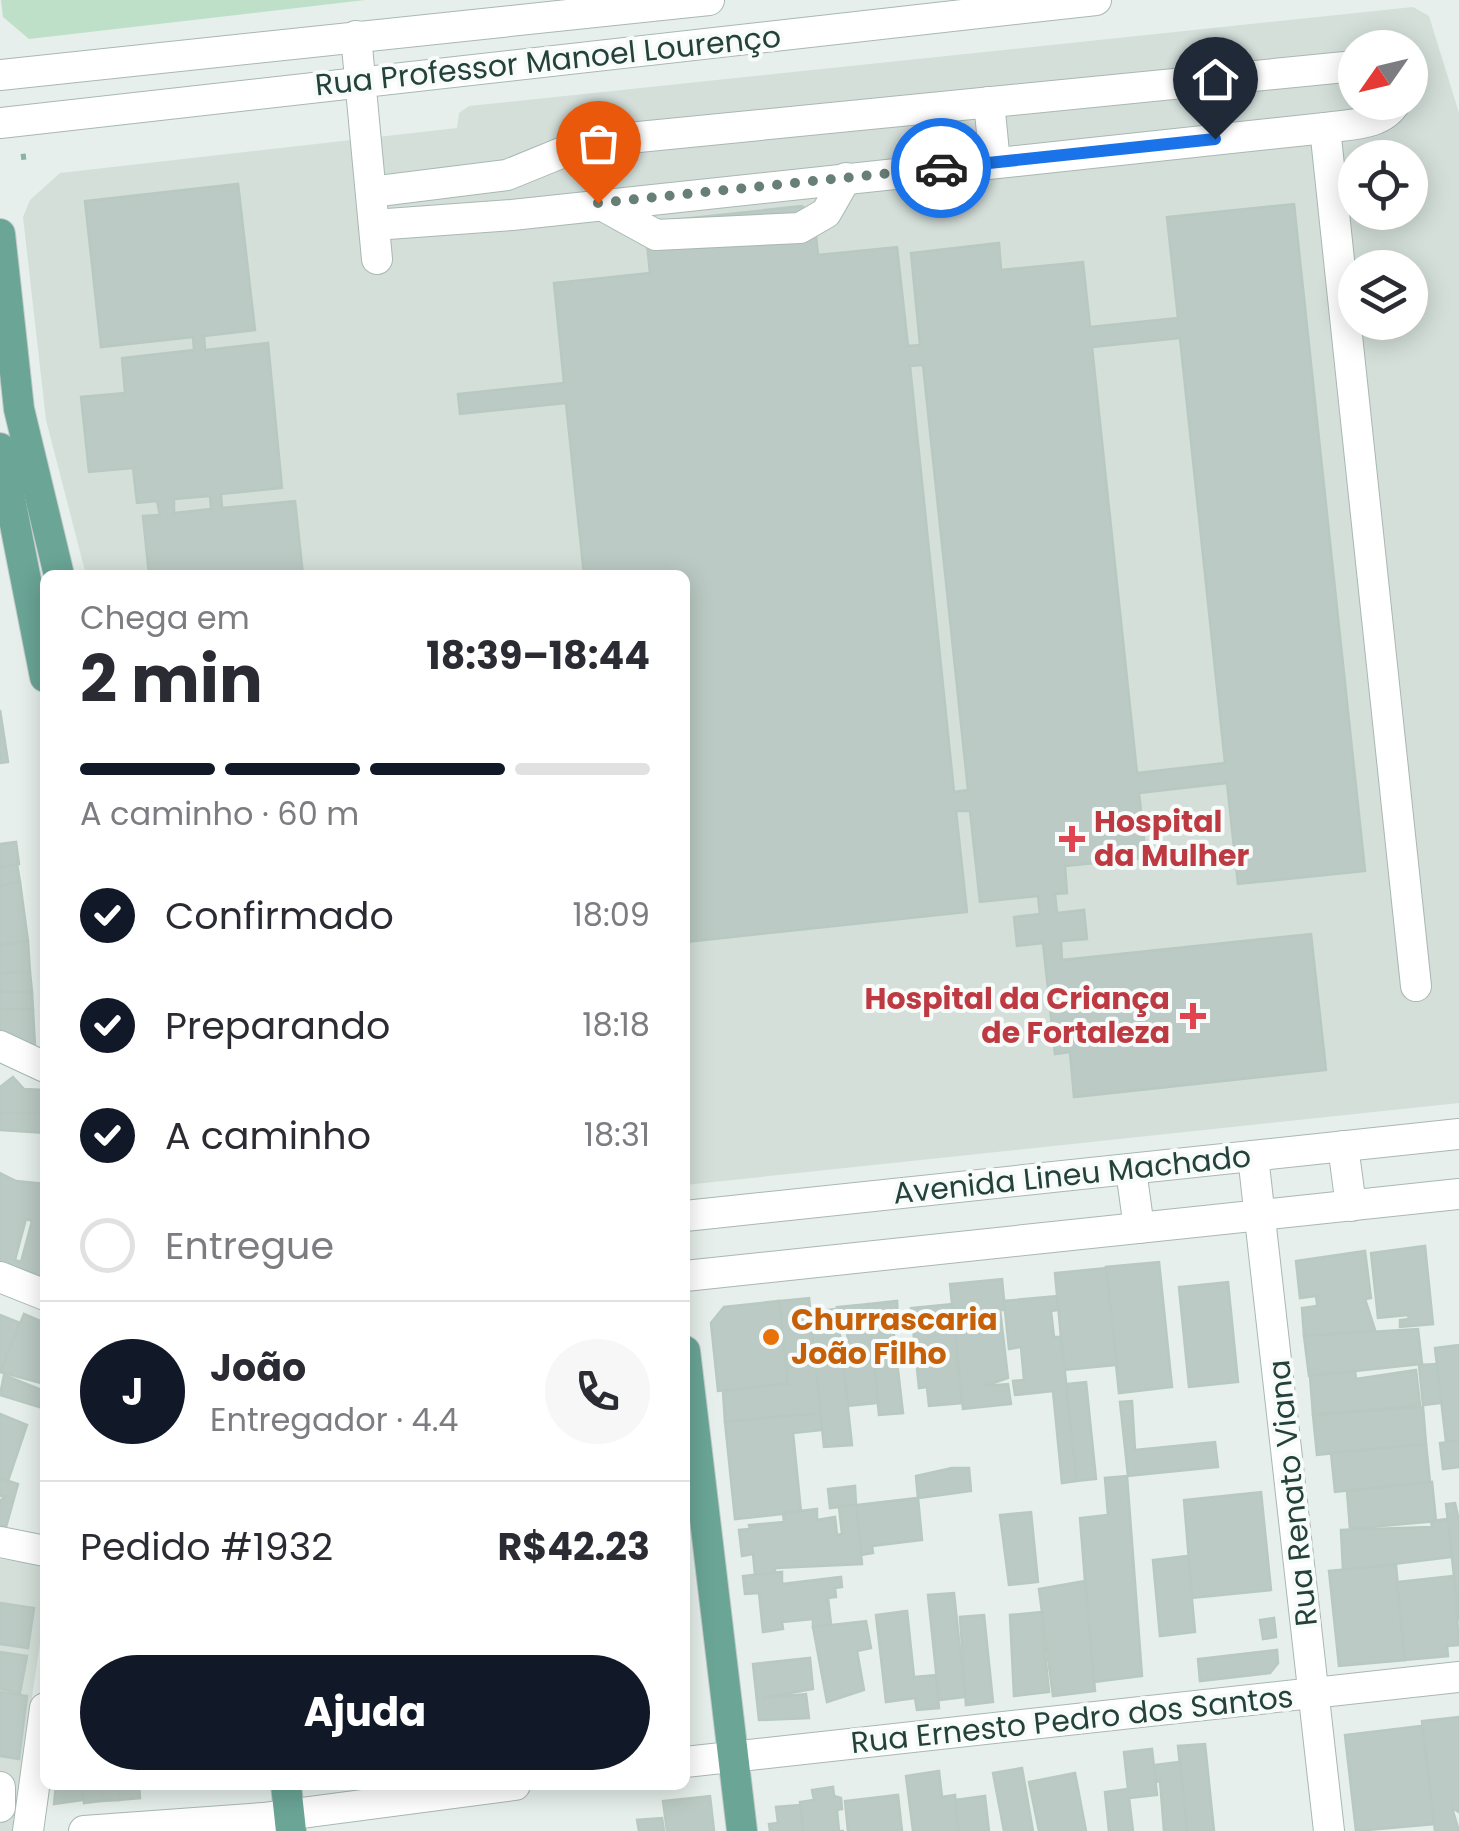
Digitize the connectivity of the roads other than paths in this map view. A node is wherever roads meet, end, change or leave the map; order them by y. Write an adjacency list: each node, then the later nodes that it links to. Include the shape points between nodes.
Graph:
1 (1096, 0): 6 (street, Rua Professor Manoel Lourenço)
2 (695, 1): 3 (street, Rua Professor Manoel Lourenço)
3 (356, 36): 5 (street, Rua Professor Manoel Lourenço); 6 (street)
4 (1338, 68): 7 (street)
5 (0, 75)
6 (360, 82): 9 (street, Rua Professor Manoel Lourenço); 13 (street)
7 (989, 102): 11 (street); 13 (street, via 588,142 507,176)
8 (1369, 120): 10 (street)
9 (0, 122)
10 (1325, 128): 11 (street); 21 (street)
11 (995, 162): 12 (street)
12 (846, 178): 14 (street); 14 (street, via 826,212 800,228 656,235)
13 (371, 192): 15 (street)
14 (598, 203): 15 (street)
15 (374, 225): 17 (street)
16 (0, 234): 19 (main road, via 19,409)
17 (378, 260)
18 (0, 448): 20 (main road)
19 (58, 570)
20 (40, 652)
21 (1416, 986)
22 (0, 1046): 23 (street)
23 (40, 1065)
24 (1459, 1134): 25 (street, Avenida Lineu Machado)
25 (1343, 1146): 26 (street, Avenida Lineu Machado); 29 (street)
26 (1254, 1156): 27 (street, Avenida Lineu Machado); 31 (street, Rua Renato Viana)
27 (1131, 1170): 30 (street, Avenida Lineu Machado); 32 (street)
28 (1459, 1194): 29 (street, Avenida Lineu Machado)
29 (1350, 1206): 31 (street, Avenida Lineu Machado)
30 (690, 1215)
31 (1262, 1216): 32 (street, Avenida Lineu Machado); 40 (street, Rua Renato Viana)
32 (1140, 1228): 33 (street, Avenida Lineu Machado)
33 (690, 1275)
34 (0, 1277): 35 (street)
35 (40, 1293)
36 (690, 1393): 42 (main road)
37 (0, 1542): 38 (street)
38 (40, 1550)
39 (1459, 1677): 40 (street, Rua Ernesto Pedro dos Santos)
40 (1315, 1694): 42 (street, Rua Ernesto Pedro dos Santos); 51 (street, Rua Renato Viana)
41 (40, 1744): 48 (street)
42 (733, 1756): 43 (street, Rua Ernesto Pedro dos Santos); 50 (main road)
43 (690, 1761)
44 (0, 1787): 46 (street)
45 (471, 1790): 47 (street)
46 (0, 1808)
47 (289, 1810): 49 (street)
48 (28, 1831)
49 (84, 1831)
50 (742, 1831)
51 (1329, 1831)

